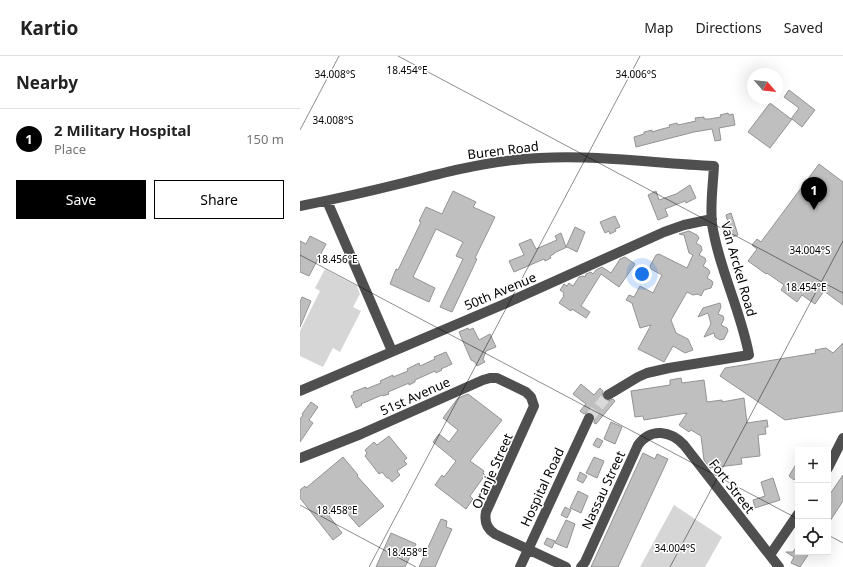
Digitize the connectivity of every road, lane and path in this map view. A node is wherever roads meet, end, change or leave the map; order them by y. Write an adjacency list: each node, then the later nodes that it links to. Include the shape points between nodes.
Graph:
1 (714, 166): 2 (street, Buren Road, via 577,157 514,160 482,164); 4 (street, Van Arckel Road)
2 (327, 201): 3 (street, Buren Road); 5 (street)
3 (300, 206)
4 (712, 219): 5 (street, 50th Avenue, via 664,232); 7 (street, Van Arckel Road, via 718,252 749,355 647,373)
5 (392, 351): 6 (street, 50th Avenue)
6 (300, 391)
7 (608, 395)
8 (534, 404): 12 (street, 51st Avenue, via 526,392 497,378 486,378 362,434); 15 (street, Oranje Street, via 485,517 486,525 492,532)
9 (589, 418): 15 (street, Hospital Road)
10 (657, 432): 16 (street, Fort Street, via 670,435 684,445); 19 (street, Nassau Street, via 638,444)
11 (843, 438): 13 (street)
12 (300, 458)
13 (831, 462)
14 (795, 518): 16 (street)
15 (528, 549): 17 (street, Hospital Road); 18 (street)
16 (770, 555): 20 (street, Fort Street)
17 (520, 567)
18 (566, 567)
19 (581, 567)
20 (779, 567)

